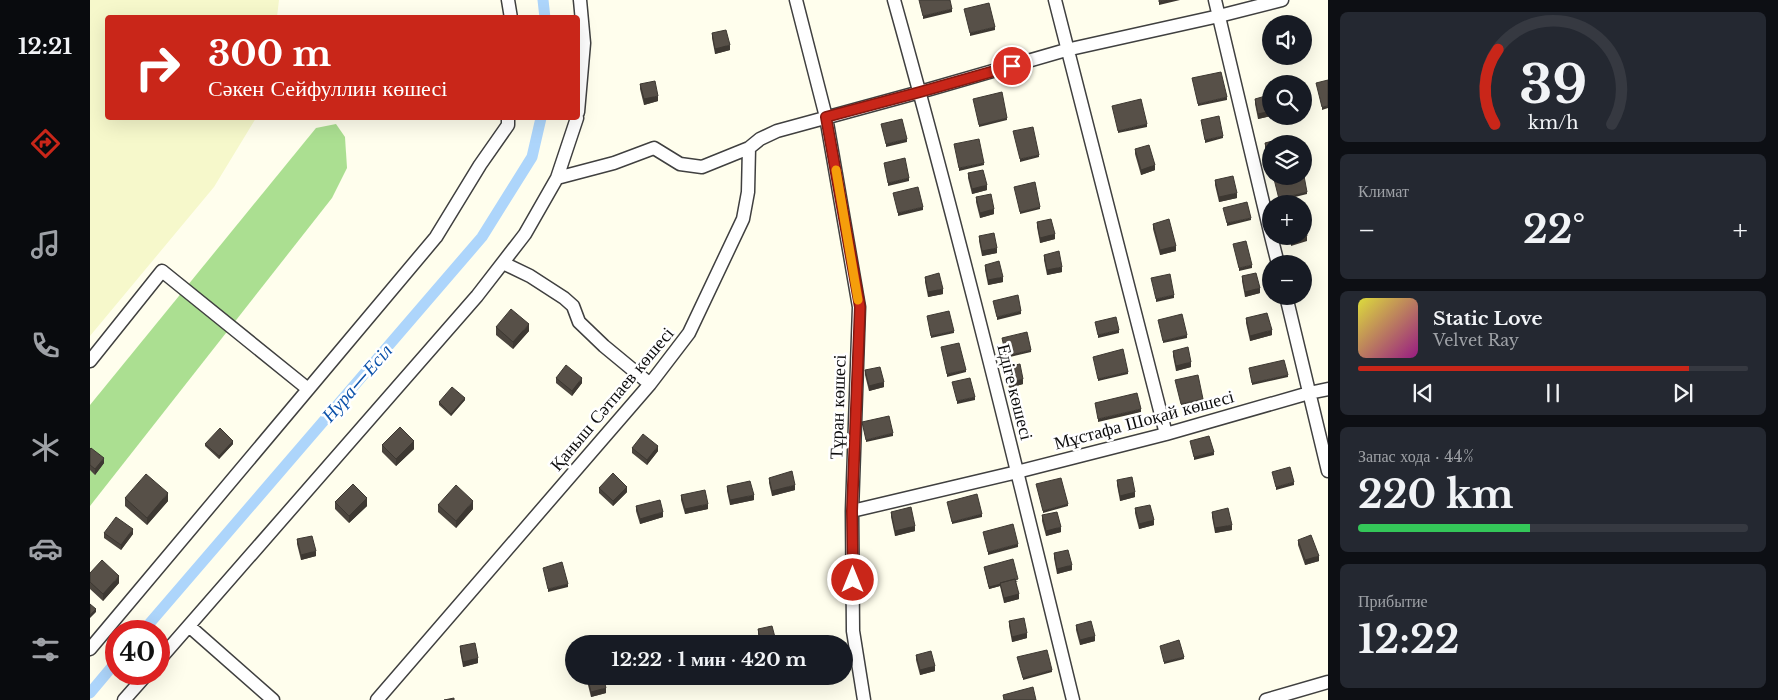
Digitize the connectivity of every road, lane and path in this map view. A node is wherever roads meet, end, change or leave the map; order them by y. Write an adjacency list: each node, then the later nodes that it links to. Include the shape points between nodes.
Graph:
1 (508, 0): 8 (street)
2 (580, 0): 11 (street, via 584,43)
3 (796, 0): 13 (street, Тұран көшесі)
4 (894, 0): 12 (street, Едіге көшесі)
5 (1055, 0): 10 (street)
6 (1215, 0): 9 (street)
7 (1282, 0): 9 (street)
8 (510, 15)
9 (1219, 16): 10 (street); 18 (street)
10 (1066, 50): 12 (street); 26 (street)
11 (580, 89)
12 (920, 92): 13 (street); 28 (street, Едіге көшесі)
13 (826, 117): 16 (street, via 777,131); 29 (street, Тұран көшесі, via 860,307)
14 (508, 120): 23 (street, via 508,125 436,237)
15 (576, 120): 17 (street)
16 (749, 148): 17 (street, via 702,167 680,164 654,148); 22 (street, Қаныш Сәтпаев көшесі, via 748,192 742,219 689,333)
17 (557, 178): 19 (street, via 525,234)
18 (1262, 198)
19 (503, 263): 22 (street, via 530,276 574,306 579,322); 30 (street)
20 (1288, 305): 25 (street)
21 (90, 362): 23 (street, via 162,271)
22 (650, 384): 37 (street, Қаныш Сәтпаев көшесі)
23 (308, 389): 32 (street)
24 (1328, 389): 25 (street, Мұстафа Шоқай көшесі)
25 (1309, 393): 26 (street, Мұстафа Шоқай көшесі); 27 (street)
26 (1166, 434): 28 (street, Мұстафа Шоқай көшесі)
27 (1328, 470)
28 (1017, 472): 29 (street, Мұстафа Шоқай көшесі); 39 (street, Едіге көшесі)
29 (852, 511): 38 (street, Тұран көшесі, via 853,631)
30 (189, 626): 31 (street); 36 (street)
31 (170, 648)
32 (90, 649)
33 (1328, 682): 40 (street)
34 (137, 685): 35 (street)
35 (124, 700)
36 (273, 700)
37 (377, 700)
38 (864, 700)
39 (1073, 700)
40 (1266, 700)

